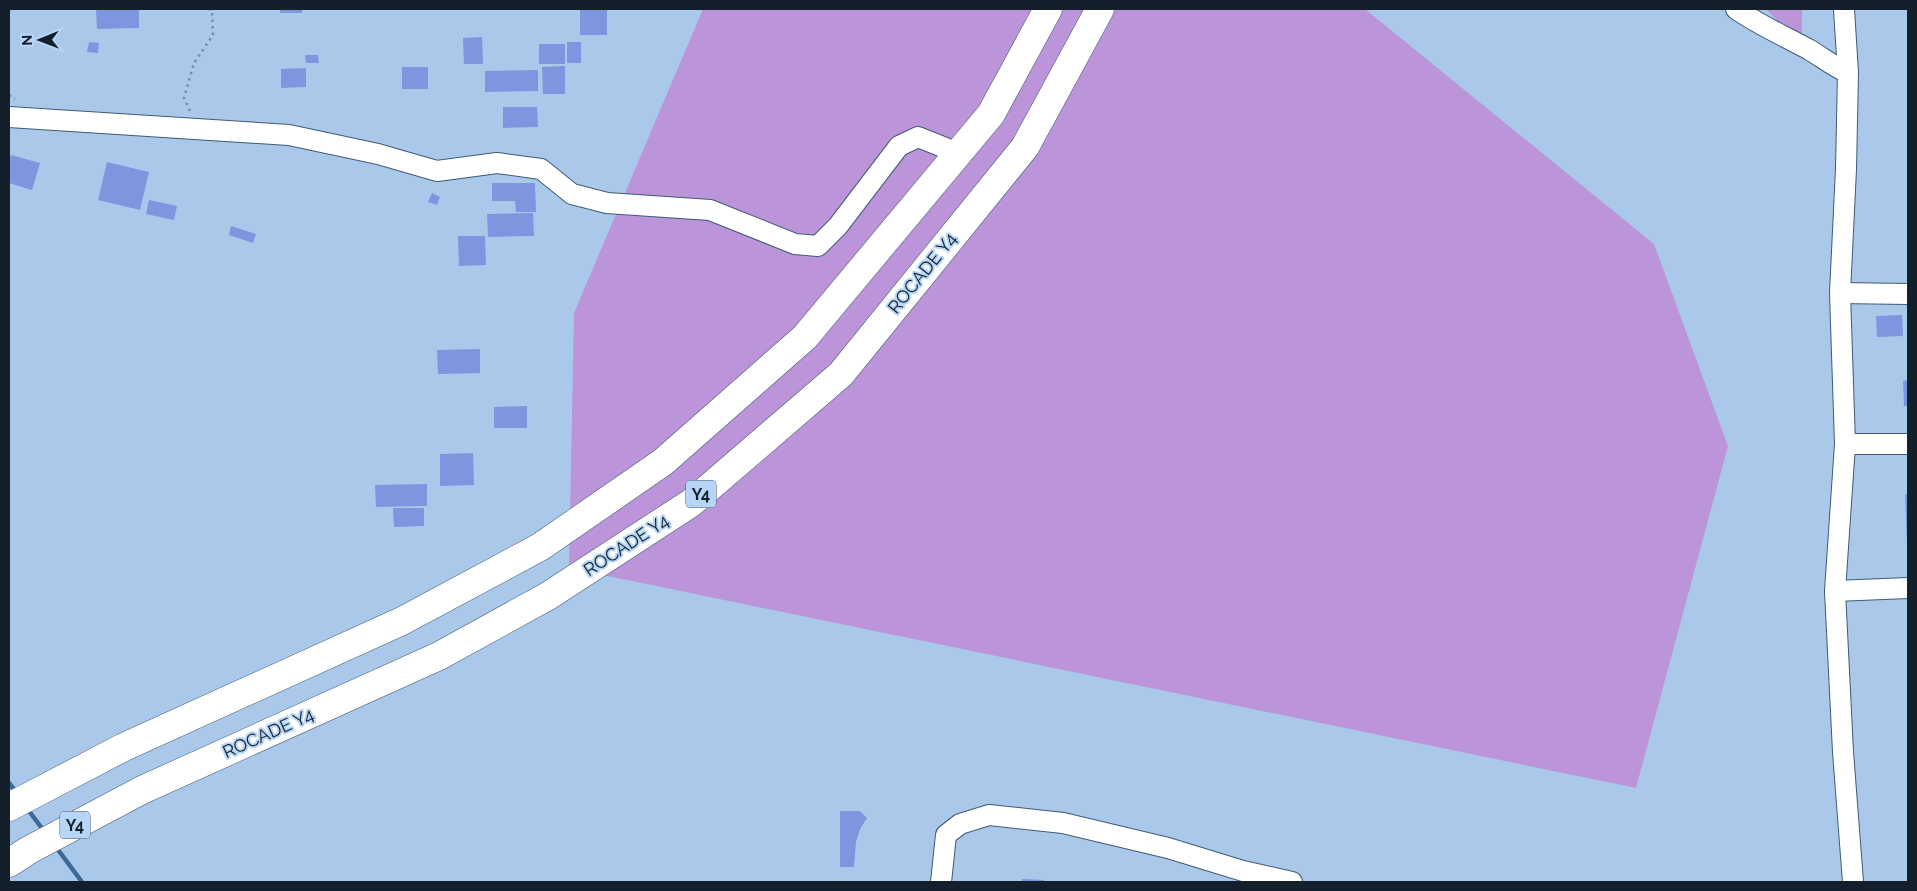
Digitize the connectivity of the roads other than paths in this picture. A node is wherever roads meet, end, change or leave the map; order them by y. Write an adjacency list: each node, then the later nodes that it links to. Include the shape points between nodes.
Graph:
1 (1048, 9): 7 (highway, via 991,114)
2 (1100, 9): 15 (highway, ROCADE Y4 / Y4, via 1025,146 840,374 691,503 548,596 439,656 142,790)
3 (1736, 9): 5 (street)
4 (1844, 9): 5 (street)
5 (1848, 73): 8 (street)
6 (9, 117): 7 (street, via 288,135 378,154 437,171 497,163 541,169 572,194 607,203 710,210 795,244 818,246 838,226 899,146 918,137)
7 (958, 153): 14 (highway, via 805,337 663,462 540,547 402,621 124,747)
8 (1840, 293): 9 (street); 10 (street)
9 (1908, 294)
10 (1845, 444): 11 (street); 13 (street)
11 (1908, 444)
12 (1908, 588): 13 (street)
13 (1835, 591): 18 (street)
14 (9, 807)
15 (9, 863)
16 (1282, 881): 17 (street, via 1168,848 1063,823 989,815 960,824 946,836)
17 (940, 882)
18 (1853, 882)

